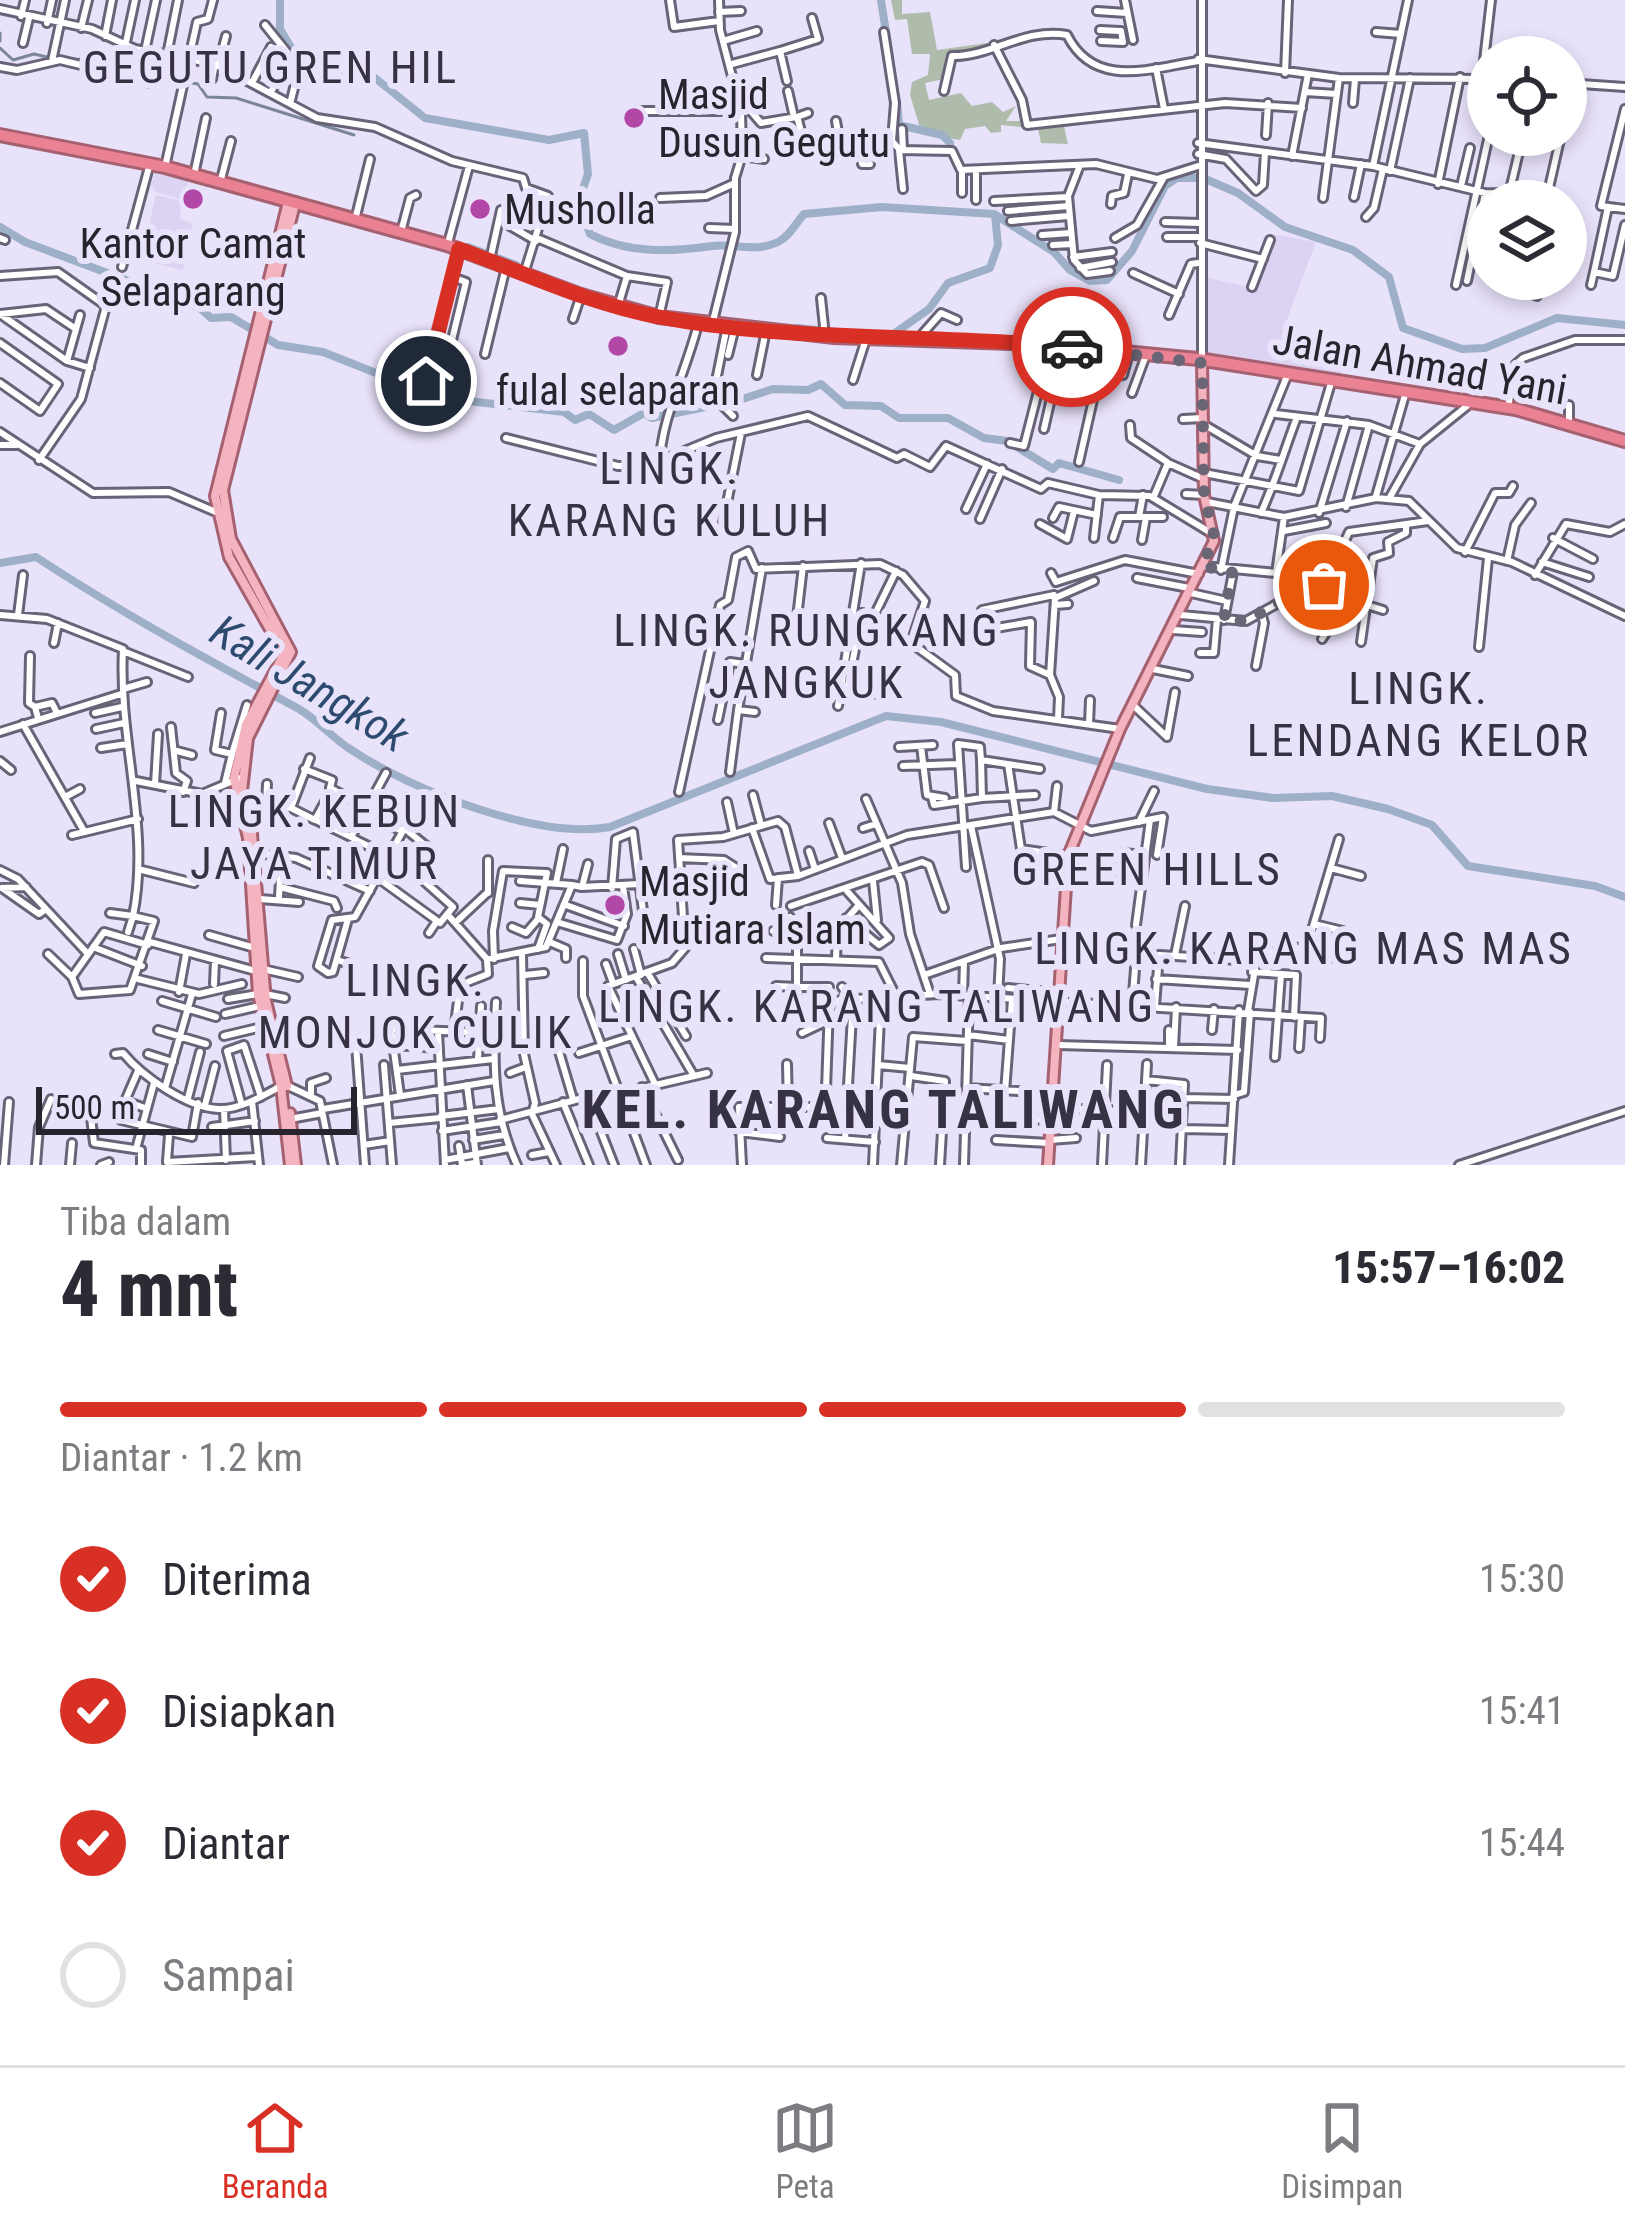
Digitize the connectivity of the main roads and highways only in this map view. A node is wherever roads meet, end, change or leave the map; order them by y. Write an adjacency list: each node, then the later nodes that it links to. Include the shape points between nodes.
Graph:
1 (0, 135): 2 (highway, via 150,163)
2 (292, 203): 3 (main road); 4 (highway, via 453,247 580,295 731,326)
3 (256, 341): 8 (main road, via 218,465 216,512 230,557 283,651); 8 (main road, via 223,506 247,573 289,645 290,660)
4 (1198, 361): 5 (highway, Jalan Ahmad Yani); 5 (highway); 14 (main road, via 1214,532 1068,856)
5 (1339, 383): 6 (highway, Jalan Ahmad Yani); 6 (highway)
6 (1477, 406): 7 (highway); 7 (highway, Jalan Ahmad Yani, via 1508,407)
7 (1621, 443)
8 (277, 678): 9 (main road, via 251,714)
9 (233, 780): 10 (main road); 10 (main road, via 248,815)
10 (255, 883): 11 (main road); 11 (main road)
11 (260, 970): 12 (main road)
12 (284, 1086): 13 (main road); 13 (main road)
13 (293, 1165)
14 (1048, 1165)

